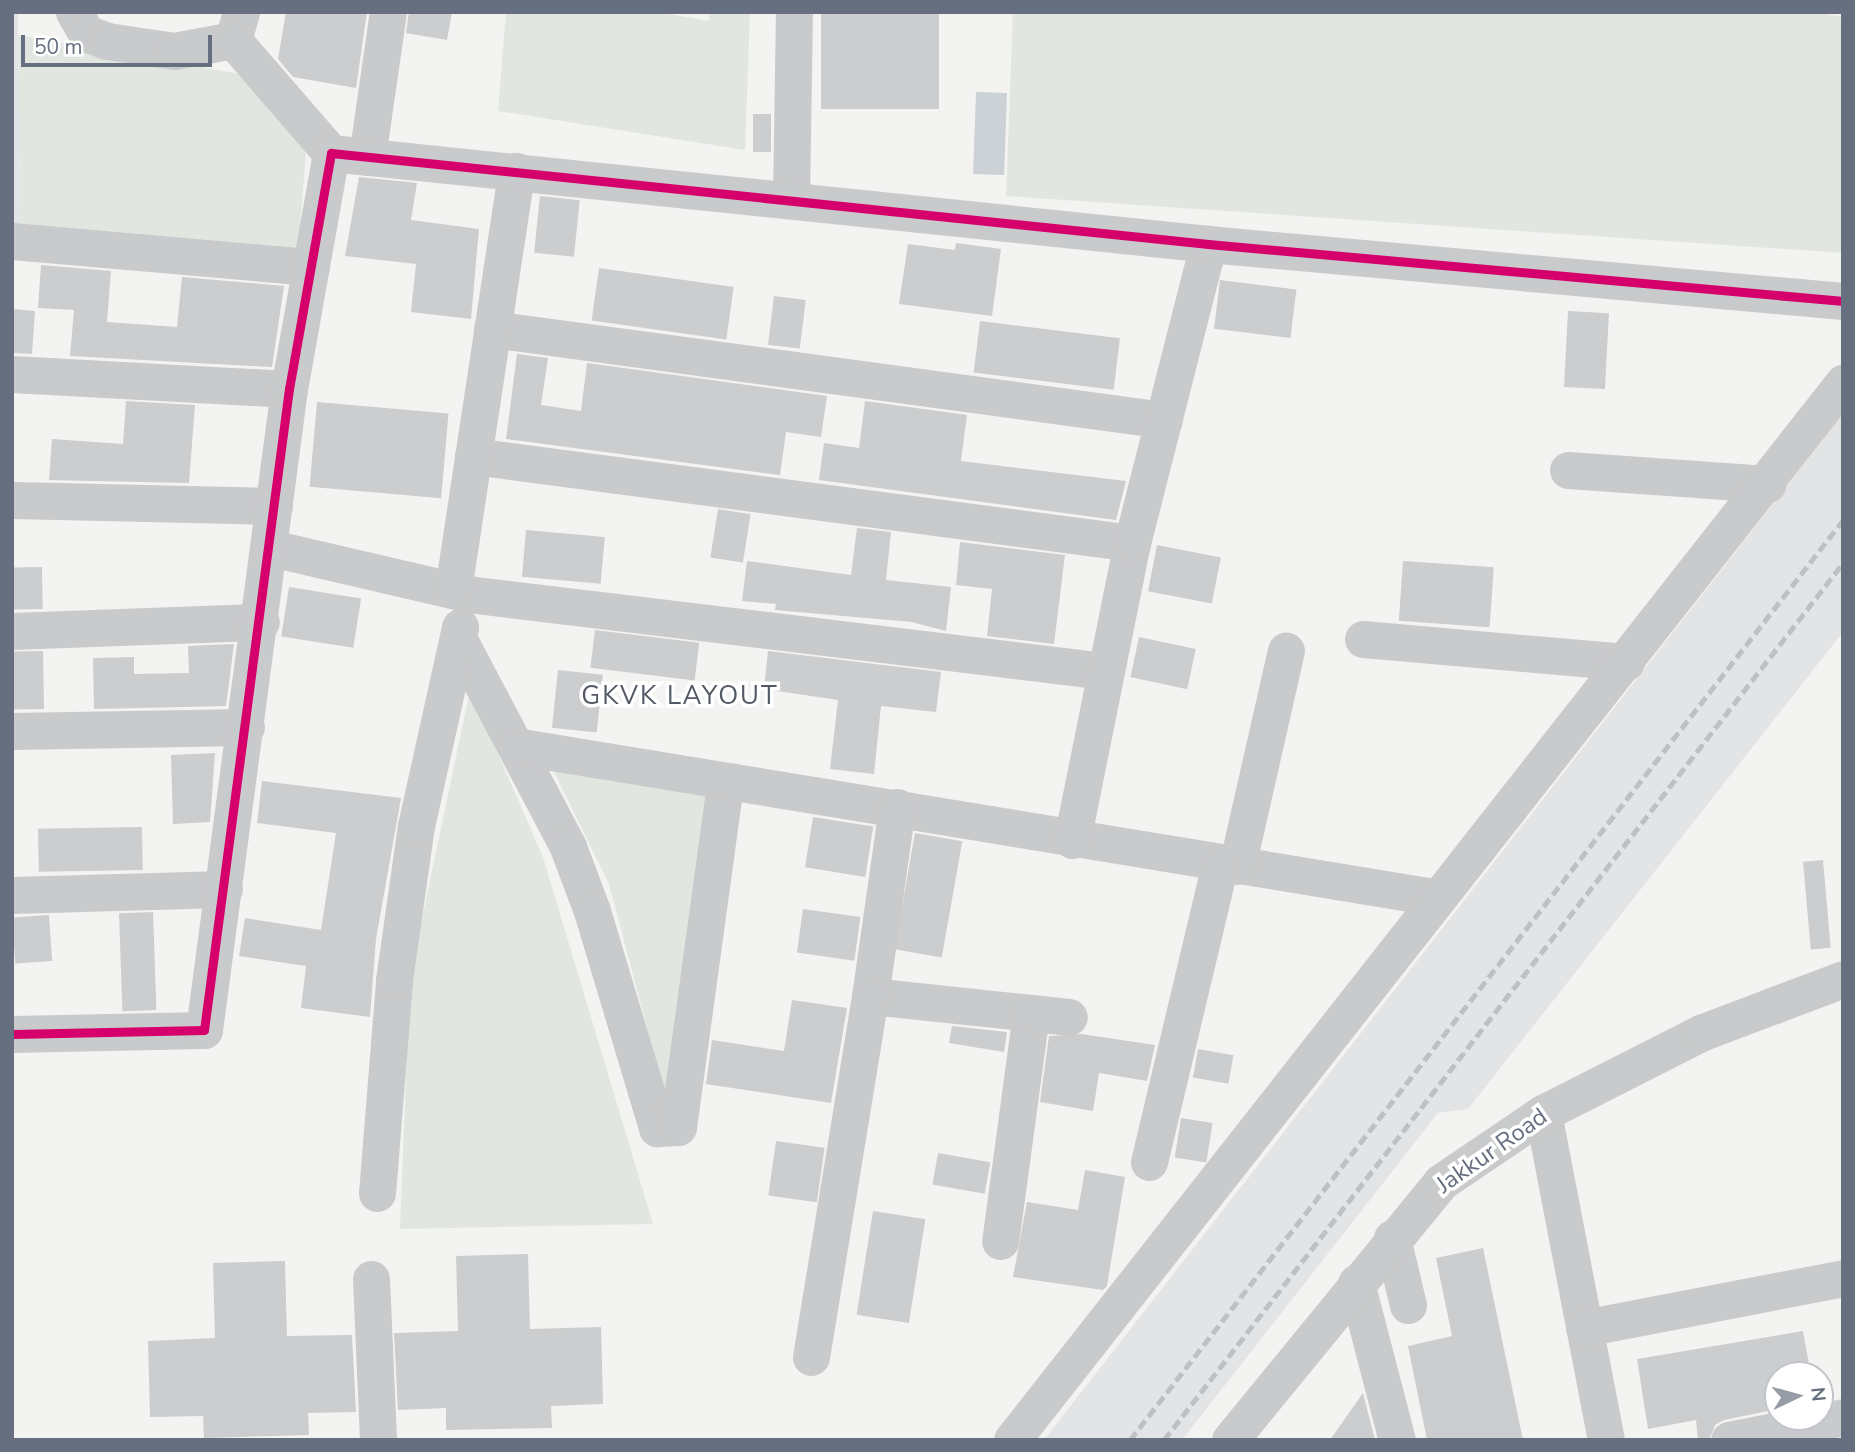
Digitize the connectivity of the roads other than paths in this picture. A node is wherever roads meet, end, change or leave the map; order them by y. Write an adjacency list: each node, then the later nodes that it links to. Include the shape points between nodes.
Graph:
1 (74, 12): 4 (street, via 86,33 129,47 173,51)
2 (388, 12): 6 (street)
3 (794, 12): 8 (street)
4 (237, 26): 5 (street)
5 (331, 153): 6 (street); 11 (street)
6 (367, 157): 7 (street)
7 (516, 171): 8 (street); 13 (street)
8 (791, 200): 10 (street)
9 (12, 241): 11 (street)
10 (1208, 244): 12 (street); 17 (street)
11 (311, 267): 16 (street)
12 (1843, 300)
13 (492, 329): 17 (street); 18 (street)
14 (12, 374): 16 (street)
15 (1843, 383): 20 (street)
16 (289, 389): 22 (street)
17 (1164, 420): 23 (street)
18 (473, 456): 23 (street); 25 (street)
19 (1568, 470): 20 (street)
20 (1768, 484): 31 (street)
21 (12, 500): 22 (street)
22 (274, 506): 24 (street)
23 (1132, 543): 32 (street)
24 (271, 548): 25 (street); 26 (street)
25 (461, 592): 28 (street); 32 (street)
26 (261, 622): 27 (street); 33 (street)
27 (12, 631)
28 (458, 638): 35 (street); 50 (street, via 416,826 394,980)
29 (1363, 639): 31 (street)
30 (1286, 651): 39 (street)
31 (1626, 662): 42 (street)
32 (1105, 671): 38 (street)
33 (246, 727): 34 (street); 40 (street)
34 (12, 731)
35 (515, 746): 36 (street); 36 (street, via 568,848 593,911 657,1128 678,1127)
36 (725, 782): 37 (street)
37 (897, 807): 38 (street); 44 (street)
38 (1072, 840): 39 (street)
39 (1229, 865): 42 (street); 49 (street)
40 (224, 889): 41 (street); 47 (street, via 204,1030)
41 (12, 895)
42 (1434, 897): 61 (street)
43 (1843, 979): 48 (street, Jakkur Road, via 1703,1032)
44 (870, 996): 45 (street); 58 (street)
45 (1031, 1013): 46 (street); 52 (street)
46 (1069, 1017)
47 (12, 1034)
48 (1543, 1113): 51 (street, Jakkur Road, via 1441,1182); 57 (street)
49 (1149, 1162)
50 (377, 1193)
51 (1392, 1238): 55 (street, Jakkur Road); 56 (street)
52 (1000, 1241)
53 (1843, 1278): 57 (street)
54 (371, 1279): 60 (street)
55 (1356, 1283): 62 (street, Jakkur Road); 63 (street)
56 (1408, 1305)
57 (1584, 1328): 64 (street)
58 (811, 1357)
59 (1843, 1417): 65 (street)
60 (378, 1440)
61 (1012, 1440)
62 (1230, 1440)
63 (1397, 1440)
64 (1605, 1440)
65 (1729, 1440)

